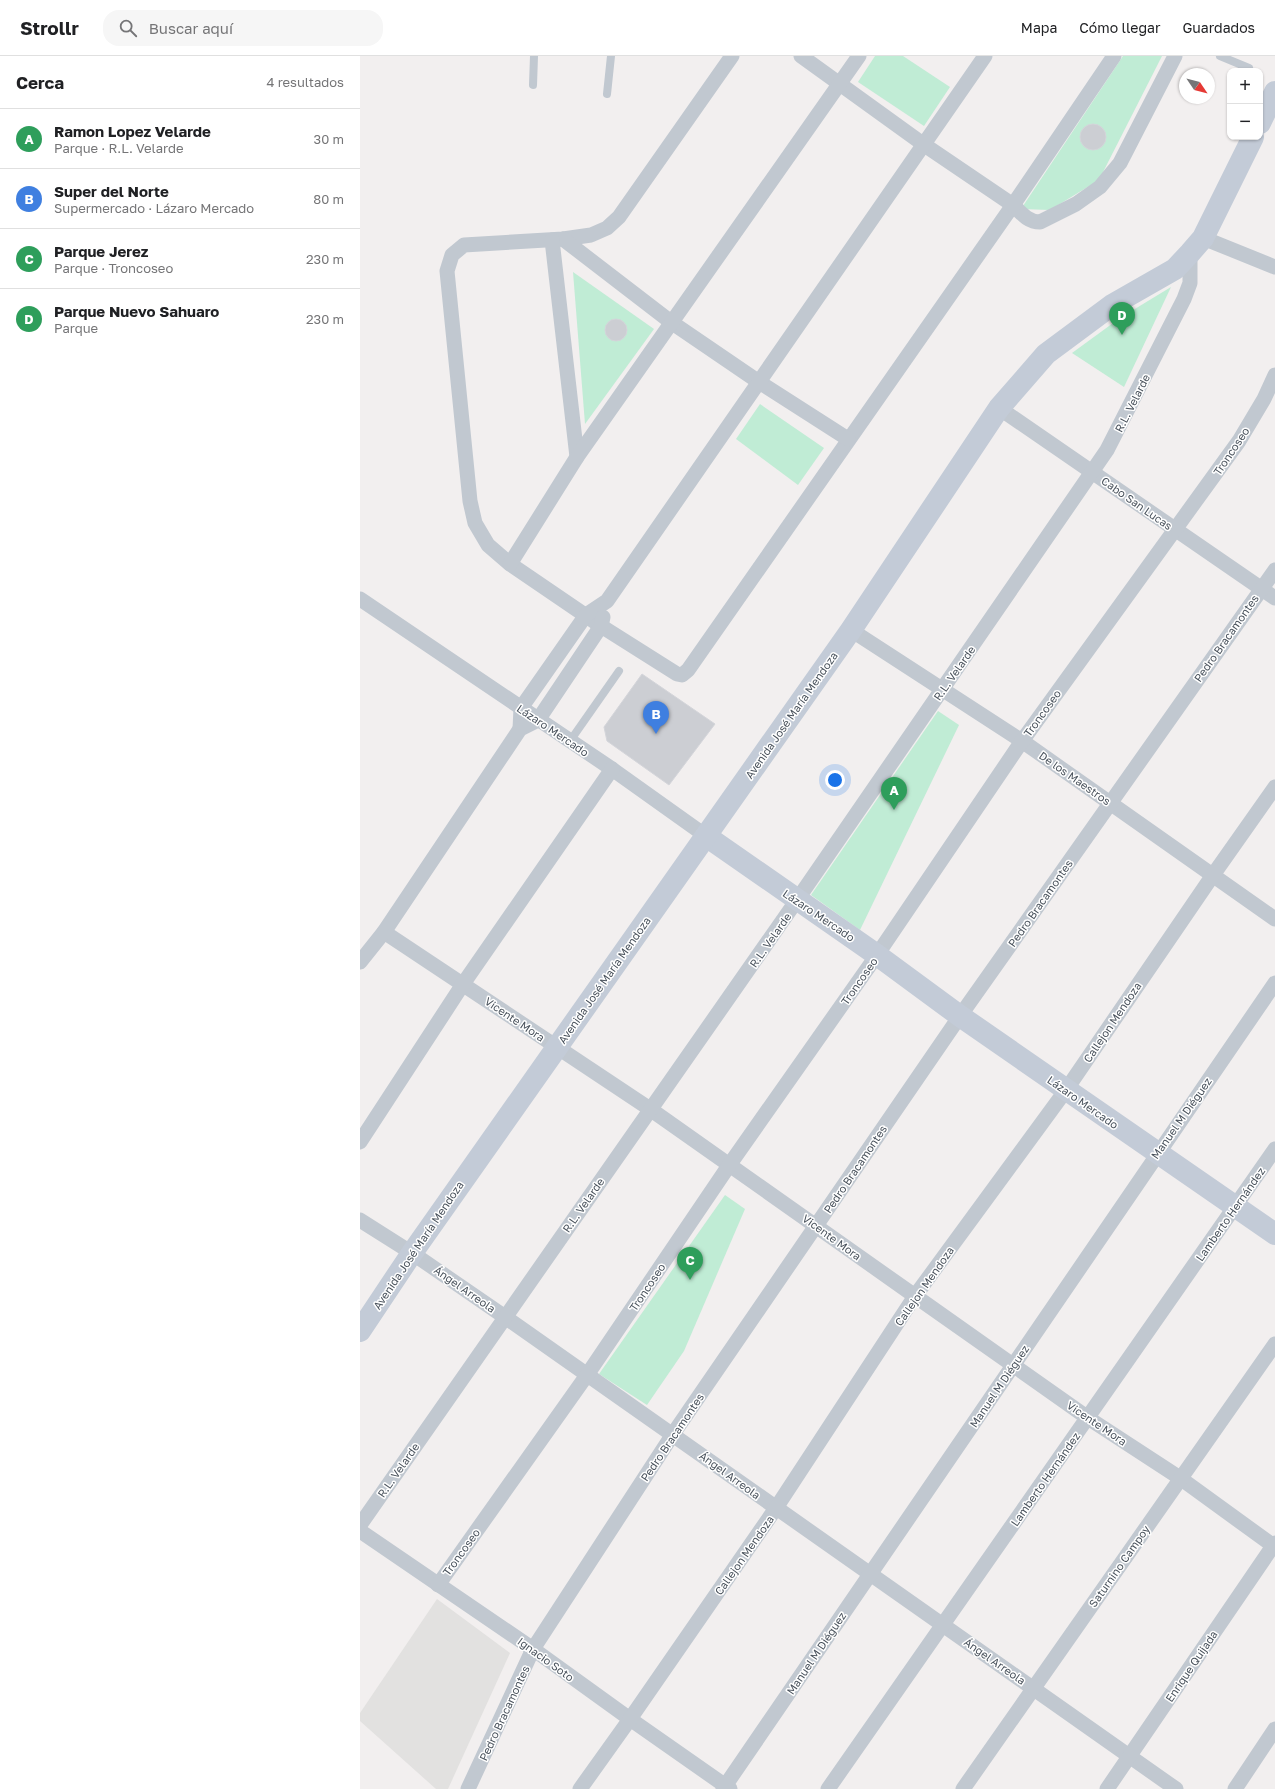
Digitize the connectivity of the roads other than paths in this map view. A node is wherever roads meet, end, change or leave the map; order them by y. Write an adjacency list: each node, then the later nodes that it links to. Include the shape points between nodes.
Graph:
1 (534, 56): 12 (lane)
2 (611, 56): 14 (lane)
3 (732, 56): 19 (street, via 619,217 607,228 591,235)
4 (801, 56): 11 (street)
5 (859, 56): 11 (street)
6 (985, 56): 17 (street)
7 (1114, 56): 18 (street)
8 (1175, 56): 18 (street, via 1120,163 1100,187 1076,204 1040,222 1028,220)
9 (1225, 57): 10 (lane)
10 (1249, 68)
11 (840, 84): 17 (street); 22 (street)
12 (533, 85)
13 (1275, 92): 15 (street)
14 (607, 94)
15 (1263, 117)
16 (1251, 140): 20 (street, Avenida José María Mendoza)
17 (923, 144): 18 (street); 24 (street)
18 (1013, 205): 26 (street)
19 (558, 240): 22 (street); 27 (street); 30 (street, via 464,245 452,256 447,271 470,501 475,523 488,545)
20 (1196, 246): 21 (street); 25 (street, Avenida José María Mendoza, via 1175,268 1112,305 1046,354); 28 (street, R.L. Velarde, via 1190,283 1184,299 1119,428)
21 (1275, 267)
22 (671, 322): 24 (street); 27 (street)
23 (1275, 374): 29 (street, Troncoseo, via 1264,400 1239,441)
24 (759, 382): 26 (street); 35 (street)
25 (999, 408): 28 (street, Cabo San Lucas); 38 (street, Avenida José María Mendoza)
26 (848, 439): 37 (street, via 688,670 682,675)
27 (577, 457): 30 (street)
28 (1092, 472): 29 (street, Cabo San Lucas); 40 (street, R.L. Velarde)
29 (1176, 530): 32 (street, Cabo San Lucas); 45 (street, Troncoseo)
30 (510, 564): 36 (street)
31 (1275, 570): 32 (street, Pedro Bracamontes)
32 (1261, 588): 33 (street, Cabo San Lucas); 48 (street, Pedro Bracamontes)
33 (1275, 598)
34 (360, 599): 41 (street, Lázaro Mercado)
35 (607, 600): 36 (street); 37 (street)
36 (586, 615): 37 (street); 41 (street)
37 (601, 626): 42 (street)
38 (851, 630): 40 (street, De los Maestros); 49 (street, Avenida José María Mendoza)
39 (619, 671): 44 (lane)
40 (942, 689): 45 (street, De los Maestros); 51 (street, R.L. Velarde)
41 (521, 708): 42 (street, Lázaro Mercado); 43 (street)
42 (538, 720): 43 (street); 44 (street, Lázaro Mercado)
43 (520, 729): 53 (street)
44 (570, 741): 46 (street, Lázaro Mercado)
45 (1022, 741): 48 (street, De los Maestros); 54 (street, Troncoseo)
46 (612, 769): 49 (street, Lázaro Mercado); 57 (street)
47 (1275, 787): 50 (street, Callejon Mendoza)
48 (1111, 803): 50 (street, De los Maestros); 58 (street, Pedro Bracamontes)
49 (706, 836): 51 (street, Lázaro Mercado); 59 (street, Avenida José María Mendoza)
50 (1212, 875): 52 (street, De los Maestros); 60 (street, Callejon Mendoza)
51 (798, 900): 54 (street, Lázaro Mercado); 61 (street, R.L. Velarde)
52 (1275, 919)
53 (384, 932): 55 (street); 57 (street, Vicente Mora)
54 (877, 955): 58 (street, Lázaro Mercado); 65 (street, Troncoseo)
55 (360, 962)
56 (1275, 983): 64 (street, Manuel M Diéguez)
57 (463, 984): 59 (street, Vicente Mora); 62 (street)
58 (960, 1016): 60 (street, Lázaro Mercado); 68 (street, Pedro Bracamontes)
59 (557, 1047): 61 (street, Vicente Mora); 70 (street, Avenida José María Mendoza)
60 (1066, 1090): 64 (street, Lázaro Mercado); 71 (street, Callejon Mendoza)
61 (650, 1108): 65 (street, Vicente Mora); 72 (street, R.L. Velarde)
62 (360, 1142)
63 (1275, 1149): 66 (street, Lamberto Hernández)
64 (1157, 1153): 66 (street, Lázaro Mercado); 75 (street, Manuel M Diéguez)
65 (730, 1164): 68 (street, Vicente Mora); 76 (street, Troncoseo)
66 (1235, 1207): 69 (street, Lázaro Mercado); 77 (street, Lamberto Hernández)
67 (360, 1220): 70 (street, Ángel Arreola)
68 (816, 1225): 71 (street, Vicente Mora); 78 (street, Pedro Bracamontes)
69 (1275, 1234)
70 (412, 1253): 72 (street, Ángel Arreola); 73 (street, Avenida José María Mendoza)
71 (915, 1296): 75 (street, Vicente Mora); 80 (street, Callejon Mendoza)
72 (505, 1317): 76 (street, Ángel Arreola); 81 (street, R.L. Velarde)
73 (360, 1331)
74 (1275, 1344): 79 (street, Saturnino Campoy)
75 (1014, 1364): 77 (street, Vicente Mora); 84 (street, Manuel M Diéguez)
76 (587, 1375): 78 (street, Ángel Arreola); 85 (street, Troncoseo)
77 (1088, 1418): 79 (street, Vicente Mora); 86 (street, Lamberto Hernández)
78 (673, 1434): 80 (street, Ángel Arreola); 87 (street, Pedro Bracamontes)
79 (1180, 1478): 83 (street, Vicente Mora); 88 (street, Saturnino Campoy)
80 (776, 1508): 84 (street, Ángel Arreola); 89 (street, Callejon Mendoza)
81 (360, 1525)
82 (360, 1531): 85 (street, Ignacio Soto)
83 (1274, 1545): 91 (street, Enrique Quijada)
84 (870, 1574): 86 (street, Ángel Arreola); 92 (street, Manuel M Diéguez)
85 (438, 1584): 87 (street, Ignacio Soto)
86 (941, 1624): 88 (street, Ángel Arreola); 95 (street, Lamberto Hernández)
87 (533, 1649): 89 (street, Ignacio Soto); 93 (street, Pedro Bracamontes)
88 (1034, 1688): 91 (street, Ángel Arreola); 96 (street, Saturnino Campoy)
89 (630, 1720): 92 (street, Ignacio Soto); 94 (street, Callejon Mendoza)
90 (1275, 1729): 99 (street)
91 (1129, 1757): 97 (street, Enrique Quijada); 98 (street, Ángel Arreola)
92 (726, 1788)
93 (468, 1789)
94 (580, 1789)
95 (828, 1789)
96 (963, 1789)
97 (1106, 1789)
98 (1176, 1789)
99 (1235, 1789)

